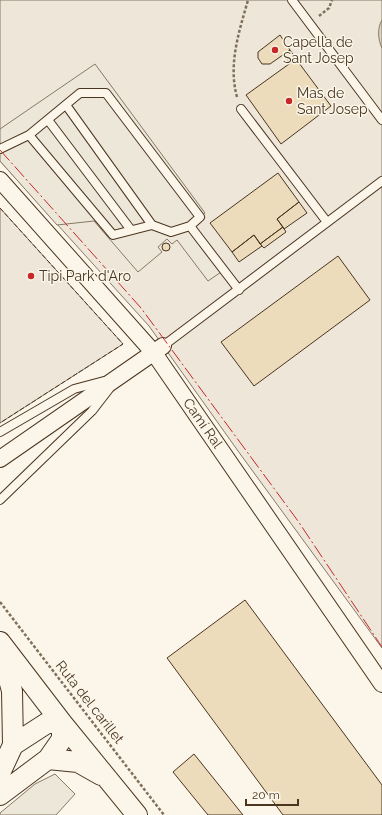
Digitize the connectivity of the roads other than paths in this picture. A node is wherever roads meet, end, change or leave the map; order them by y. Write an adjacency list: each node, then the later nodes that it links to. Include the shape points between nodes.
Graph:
1 (292, 0): 5 (lane)
2 (66, 105): 4 (lane); 11 (lane); 12 (lane, via 80,93 106,93 200,216)
3 (241, 109): 10 (lane)
4 (48, 120): 6 (lane); 13 (lane)
5 (382, 120)
6 (29, 135): 7 (lane); 13 (lane, via 113,235)
7 (0, 149)
8 (0, 180): 15 (street, Camí Ral)
9 (382, 180): 10 (lane)
10 (327, 222): 14 (lane)
11 (152, 225): 12 (lane, via 171,232); 13 (lane)
12 (190, 226): 14 (lane)
13 (131, 230)
14 (238, 290): 15 (lane)
15 (159, 349): 16 (street); 21 (street, Camí Ral)
16 (117, 379): 17 (lane, via 74,388); 18 (street); 19 (lane, via 92,412)
17 (0, 432)
18 (0, 459)
19 (0, 500)
20 (0, 643): 22 (street); 23 (street, via 12,691)
21 (382, 684)
22 (62, 723): 23 (street, via 47,723); 24 (street, via 62,739); 26 (street)
23 (13, 745): 25 (street)
24 (48, 759): 26 (street, via 78,762); 27 (street)
25 (0, 773)
26 (107, 778): 28 (street)
27 (0, 795)
28 (138, 815)

